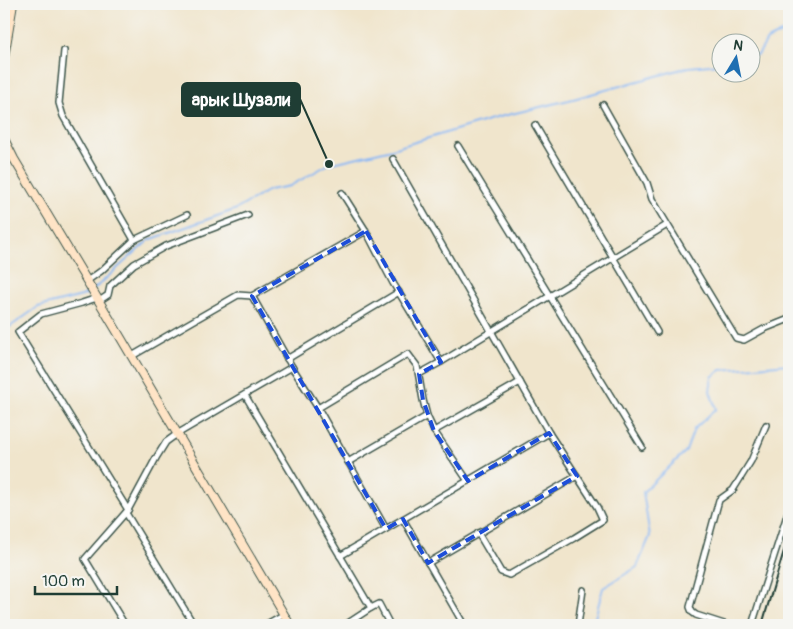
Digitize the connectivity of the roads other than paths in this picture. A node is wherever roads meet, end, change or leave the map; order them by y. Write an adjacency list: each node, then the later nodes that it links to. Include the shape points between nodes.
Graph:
1 (13, 4): 3 (main road)
2 (64, 50): 14 (street, via 59,103)
3 (4, 57)
4 (603, 105): 12 (street, via 647,183)
5 (535, 125): 15 (street)
6 (4, 140): 16 (main road)
7 (458, 146): 19 (street)
8 (393, 159): 22 (street)
9 (342, 193): 13 (street)
10 (187, 215): 14 (street)
11 (248, 215): 20 (street, via 166,246 134,264 110,286 108,295)
12 (666, 225): 15 (street); 21 (street, via 736,338 744,340)
13 (366, 231): 17 (street); 18 (street)
14 (134, 240): 16 (street)
15 (613, 258): 19 (street); 23 (street)
16 (88, 284): 20 (main road)
17 (399, 292): 25 (street); 26 (street)
18 (252, 296): 24 (street, via 238,295); 25 (street)
19 (549, 296): 22 (street); 37 (street)
20 (97, 298): 24 (main road); 42 (street, via 41,314 18,332)
21 (789, 320)
22 (491, 331): 26 (street); 29 (street)
23 (657, 332)
24 (132, 356): 35 (main road)
25 (288, 359): 27 (street)
26 (441, 362): 28 (street)
27 (292, 367): 30 (street); 31 (street)
28 (419, 374): 31 (street, via 408,354); 32 (street)
29 (520, 382): 34 (street); 36 (street)
30 (245, 395): 35 (street); 46 (street)
31 (318, 408): 38 (street)
32 (427, 416): 34 (street); 38 (street)
33 (766, 425): 59 (street, via 751,461 733,490 719,500 690,607 696,615)
34 (434, 431): 40 (street)
35 (177, 434): 42 (street, via 166,442); 50 (main road)
36 (549, 434): 39 (street); 40 (street)
37 (642, 446)
38 (348, 462): 44 (street)
39 (577, 476): 45 (street); 45 (street, via 603,520 566,543 509,575 501,572)
40 (468, 482): 43 (street)
41 (789, 509): 60 (street)
42 (127, 512): 51 (street, via 85,559); 52 (street)
43 (403, 519): 44 (street); 47 (street)
44 (386, 529): 46 (street)
45 (478, 533): 47 (street)
46 (340, 556): 49 (street)
47 (428, 562): 57 (street)
48 (583, 590): 58 (street)
49 (371, 608): 55 (street); 56 (street, via 379,604)
50 (284, 615): 53 (street); 54 (main road)
51 (126, 625)
52 (194, 625)
53 (265, 625)
54 (290, 625)
55 (345, 625)
56 (390, 625)
57 (464, 625)
58 (578, 625)
59 (726, 625)
60 (752, 625)

